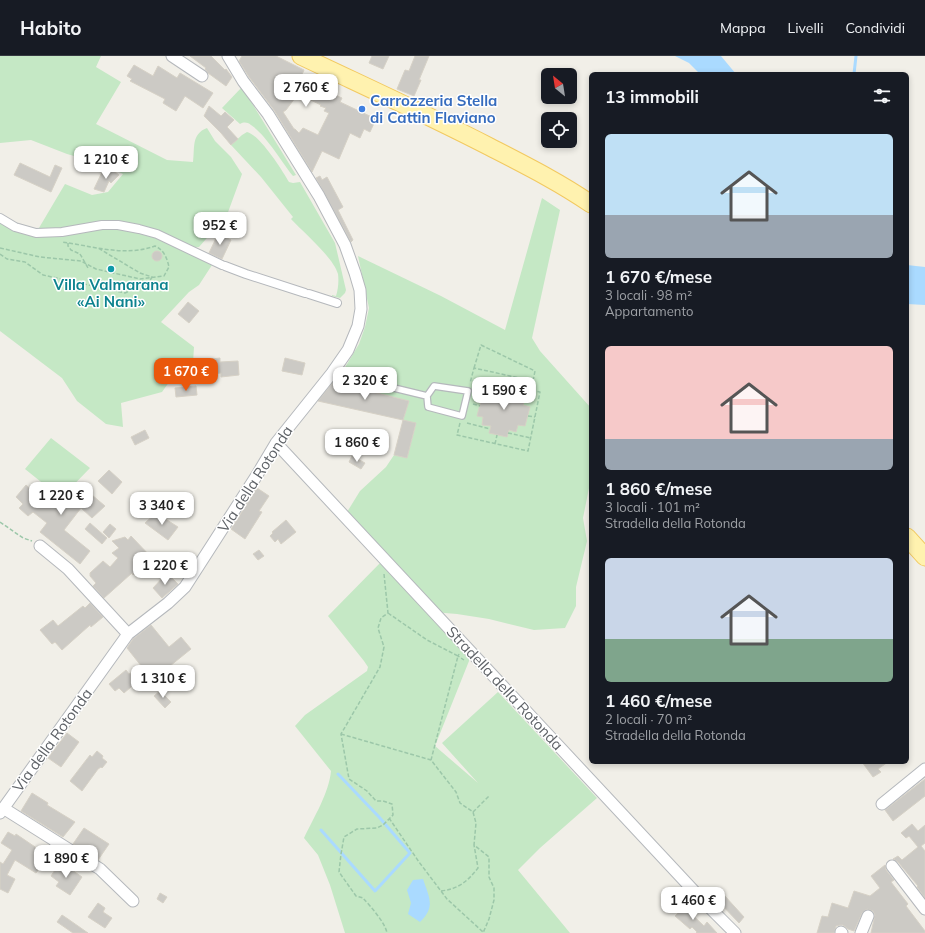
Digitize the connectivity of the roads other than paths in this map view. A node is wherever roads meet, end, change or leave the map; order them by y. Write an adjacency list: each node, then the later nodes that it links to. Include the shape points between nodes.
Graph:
1 (172, 56): 4 (street)
2 (228, 56): 8 (street, Via della Rotonda, via 319,196 345,245 355,272 360,290 361,309 358,326 348,350)
3 (301, 56): 5 (main road, via 465,134 527,166)
4 (202, 76)
5 (589, 203)
6 (0, 218): 7 (street, via 15,227 36,233 62,232 102,225 139,229 157,234 224,266)
7 (337, 303)
8 (332, 373): 9 (lane); 10 (street, Via della Rotonda)
9 (427, 396): 9 (lane, via 428,407 462,416 468,391 434,386)
10 (276, 442): 14 (street, Via della Rotonda, via 263,457 185,587); 24 (street, Stradella della Rotonda)
11 (909, 539): 13 (main road)
12 (40, 546): 14 (street, via 68,568)
13 (925, 557)
14 (128, 634): 17 (street, Via della Rotonda)
15 (925, 769): 16 (street)
16 (882, 804)
17 (2, 810): 18 (street, Via della Rotonda)
18 (58, 843): 19 (street); 21 (street, Via della Rotonda, via 100,869)
19 (46, 862)
20 (892, 866): 22 (street)
21 (133, 901)
22 (925, 909)
23 (868, 916): 25 (street)
24 (735, 933)
25 (861, 933)

